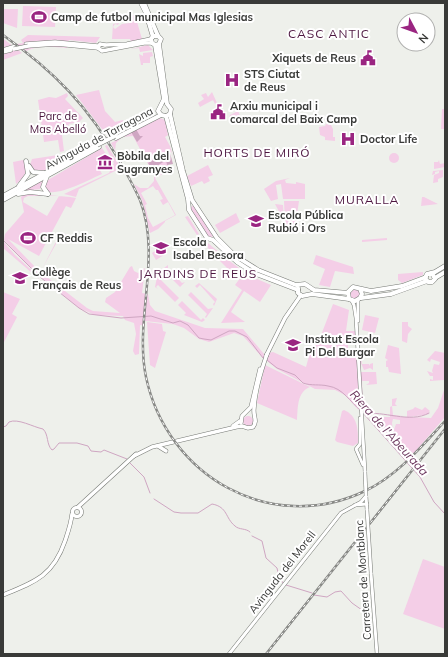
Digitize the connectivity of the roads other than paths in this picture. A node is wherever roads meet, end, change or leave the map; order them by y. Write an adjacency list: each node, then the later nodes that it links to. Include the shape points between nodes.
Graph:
1 (140, 3): 3 (main road)
2 (144, 3): 3 (main road)
3 (155, 38): 4 (main road); 7 (main road); 8 (main road, via 165,79)
4 (104, 46): 5 (main road); 5 (main road, via 102,51)
5 (98, 47): 6 (main road, bridge, via 55,42)
6 (3, 51)
7 (162, 104): 8 (main road); 9 (main road, via 159,108)
8 (167, 104): 9 (main road, via 171,108)
9 (165, 115): 10 (main road, Avinguda de Tarragona, bridge, via 115,137); 17 (main road); 18 (main road)
10 (46, 175): 11 (main road, Avinguda de Tarragona); 11 (main road, via 31,171 28,161 28,174); 12 (main road); 14 (main road, Avinguda de Tarragona)
11 (18, 187): 15 (main road, Avinguda de Tarragona)
12 (43, 187): 13 (main road); 13 (main road, via 48,194)
13 (33, 193): 14 (main road)
14 (14, 194): 16 (main road, Avinguda de Tarragona)
15 (3, 196)
16 (3, 200)
17 (189, 203): 18 (main road); 20 (main road, via 191,215 205,236)
18 (195, 203): 19 (main road)
19 (215, 235): 20 (main road); 28 (main road, via 234,255)
20 (211, 239): 28 (main road, via 232,259 254,274)
21 (445, 266): 23 (main road)
22 (445, 272): 24 (main road)
23 (432, 273): 24 (main road); 25 (main road, via 427,274)
24 (435, 278): 25 (main road, via 432,282)
25 (426, 279): 27 (main road, via 395,288 371,291); 31 (main road, via 391,294)
26 (309, 288): 28 (main road, via 305,284); 29 (main road); 30 (main road)
27 (360, 289): 29 (main road, via 353,287); 31 (main road, via 362,294)
28 (299, 293): 30 (main road); 34 (main road)
29 (348, 293): 32 (main road)
30 (307, 294): 32 (main road)
31 (359, 299): 32 (main road); 33 (street)
32 (351, 300): 33 (street, via 355,309)
33 (357, 337): 39 (street, Carretera de Montblanc)
34 (267, 354): 35 (main road); 36 (main road)
35 (261, 366): 36 (main road); 37 (main road)
36 (259, 384): 37 (main road)
37 (253, 406): 38 (main road); 40 (main road)
38 (247, 413): 40 (main road); 41 (main road)
39 (361, 414): 53 (street, Carretera de Montblanc); 53 (street, via 360,444 356,449)
40 (254, 416): 43 (main road, via 256,421 253,426)
41 (240, 421): 42 (main road); 43 (main road)
42 (232, 426): 44 (main road); 45 (main road)
43 (242, 426): 44 (main road)
44 (214, 432): 45 (main road); 47 (main road)
45 (195, 435): 46 (main road)
46 (188, 436): 48 (main road); 50 (main road)
47 (169, 443): 48 (main road); 51 (main road)
48 (164, 444): 49 (main road); 50 (main road); 51 (main road)
49 (157, 446): 51 (main road); 52 (main road)
50 (147, 447): 52 (main road)
51 (166, 450)
52 (135, 455): 57 (main road)
53 (365, 472): 54 (street, Carretera de Montblanc, bridge)
54 (366, 496): 55 (street); 56 (street, Carretera de Montblanc)
55 (361, 503): 56 (street); 58 (street); 61 (street, Avinguda del Morell, via 338,516)
56 (367, 503): 58 (street, Carretera de Montblanc)
57 (79, 508): 59 (main road, via 80,515); 59 (main road, via 72,510)
58 (367, 510): 62 (street, Carretera de Montblanc, bridge)
59 (74, 516): 60 (main road, via 59,556 51,569 38,580)
60 (3, 595)
61 (229, 654)
62 (377, 654)

